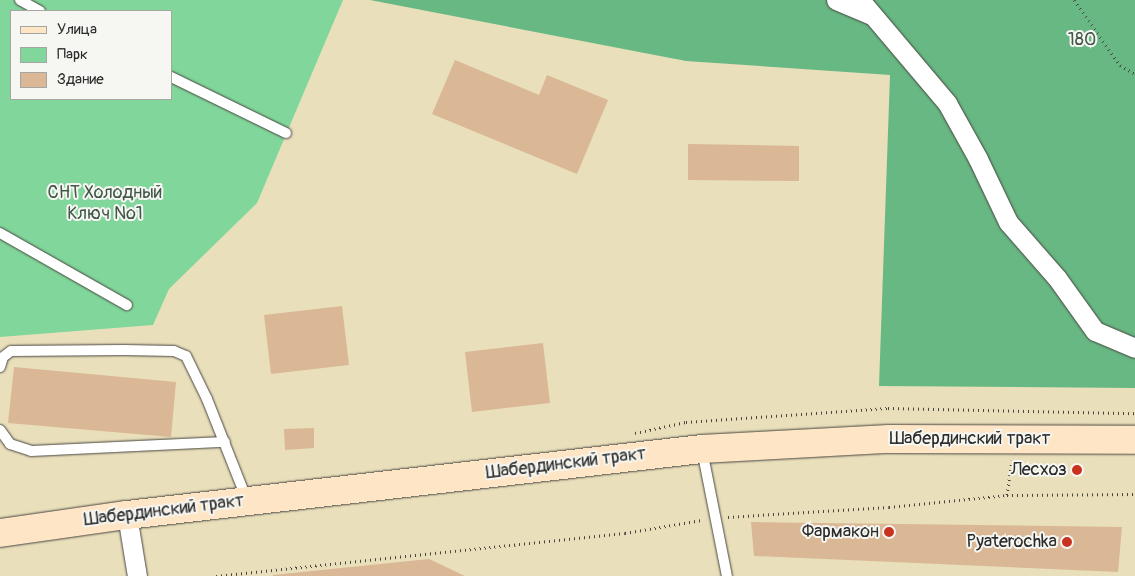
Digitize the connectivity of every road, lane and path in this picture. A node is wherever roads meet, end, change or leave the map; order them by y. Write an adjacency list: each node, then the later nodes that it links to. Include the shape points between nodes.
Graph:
1 (20, 0): 5 (lane)
2 (836, 0): 6 (street)
3 (860, 0): 6 (street)
4 (1074, 0): 7 (path, via 1120,65)
5 (38, 10)
6 (877, 17): 12 (street, via 947,103 1008,222 1057,278 1095,331)
7 (1135, 74)
8 (172, 77): 9 (lane)
9 (286, 133)
10 (0, 233): 11 (lane)
11 (127, 305)
12 (1135, 348)
13 (0, 367): 18 (lane, via 3,356 10,351 174,351 186,356)
14 (888, 408): 15 (path)
15 (1135, 413)
16 (0, 430): 18 (lane, via 10,444 31,451)
17 (1135, 440): 19 (main road, Шабердинский тракт, via 907,438)
18 (225, 442): 21 (lane)
19 (702, 448): 21 (main road, Шабердинский тракт); 23 (lane)
20 (1135, 494): 23 (path, via 1007,495 889,507)
21 (248, 501): 22 (main road, Шабердинский тракт)
22 (127, 515): 24 (main road, Шабердинский тракт); 25 (street)
23 (715, 517): 26 (path, via 625,534); 27 (lane)
24 (0, 533)
25 (136, 576)
26 (216, 576)
27 (727, 576)

